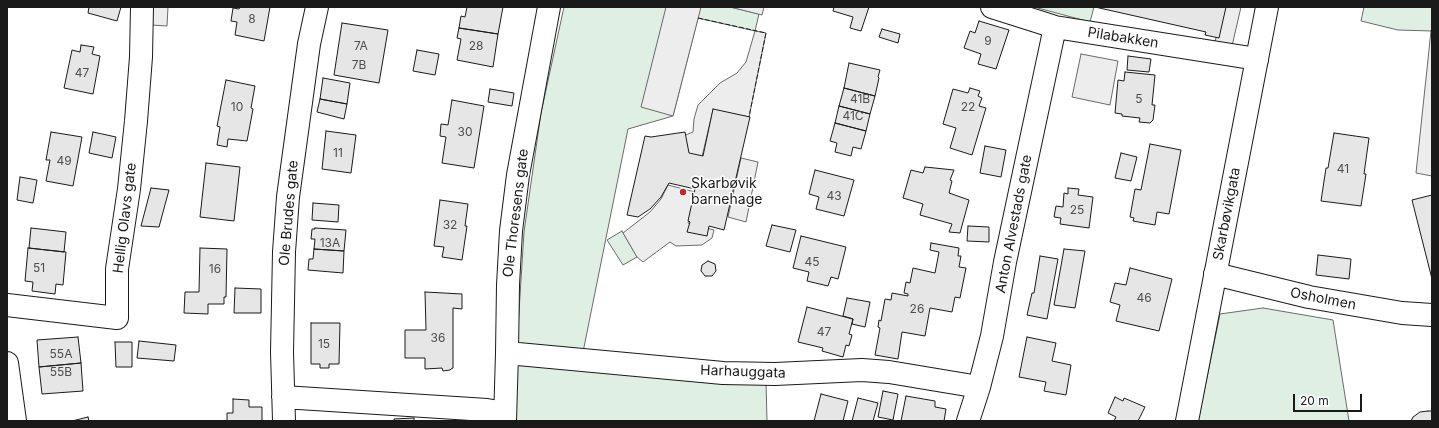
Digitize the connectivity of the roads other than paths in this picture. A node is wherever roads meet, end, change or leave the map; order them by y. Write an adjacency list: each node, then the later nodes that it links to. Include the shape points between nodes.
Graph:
1 (142, 7): 9 (street, Hellig Olavs gate, via 135,129 117,269 117,318)
2 (317, 7): 14 (street, Ole Brudes gate, via 309,44 288,198 284,252)
3 (549, 7): 11 (street, Ole Thoresens gate, via 524,139 512,224)
4 (992, 7): 6 (street, Pilabakken)
5 (1267, 7): 7 (street, Skarbøvikgata)
6 (1055, 27): 7 (street, Pilabakken); 13 (street, Anton Alvestads gate, via 1005,262 992,336)
7 (1257, 59): 8 (street, Skarbøvikgata)
8 (1215, 274): 10 (street, Osholmen, via 1310,297 1402,314); 19 (street, Skarbøvikgata)
9 (7, 305)
10 (1432, 315)
11 (507, 353): 13 (street, Harhauggata, via 723,372 775,374 862,370); 15 (street, Ole Thoresens gate)
12 (7, 363): 16 (street)
13 (979, 387): 18 (street, Anton Alvestads gate)
14 (283, 397): 15 (street); 17 (street, Ole Brudes gate)
15 (505, 417)
16 (15, 421)
17 (284, 421)
18 (968, 421)
19 (1187, 421)

